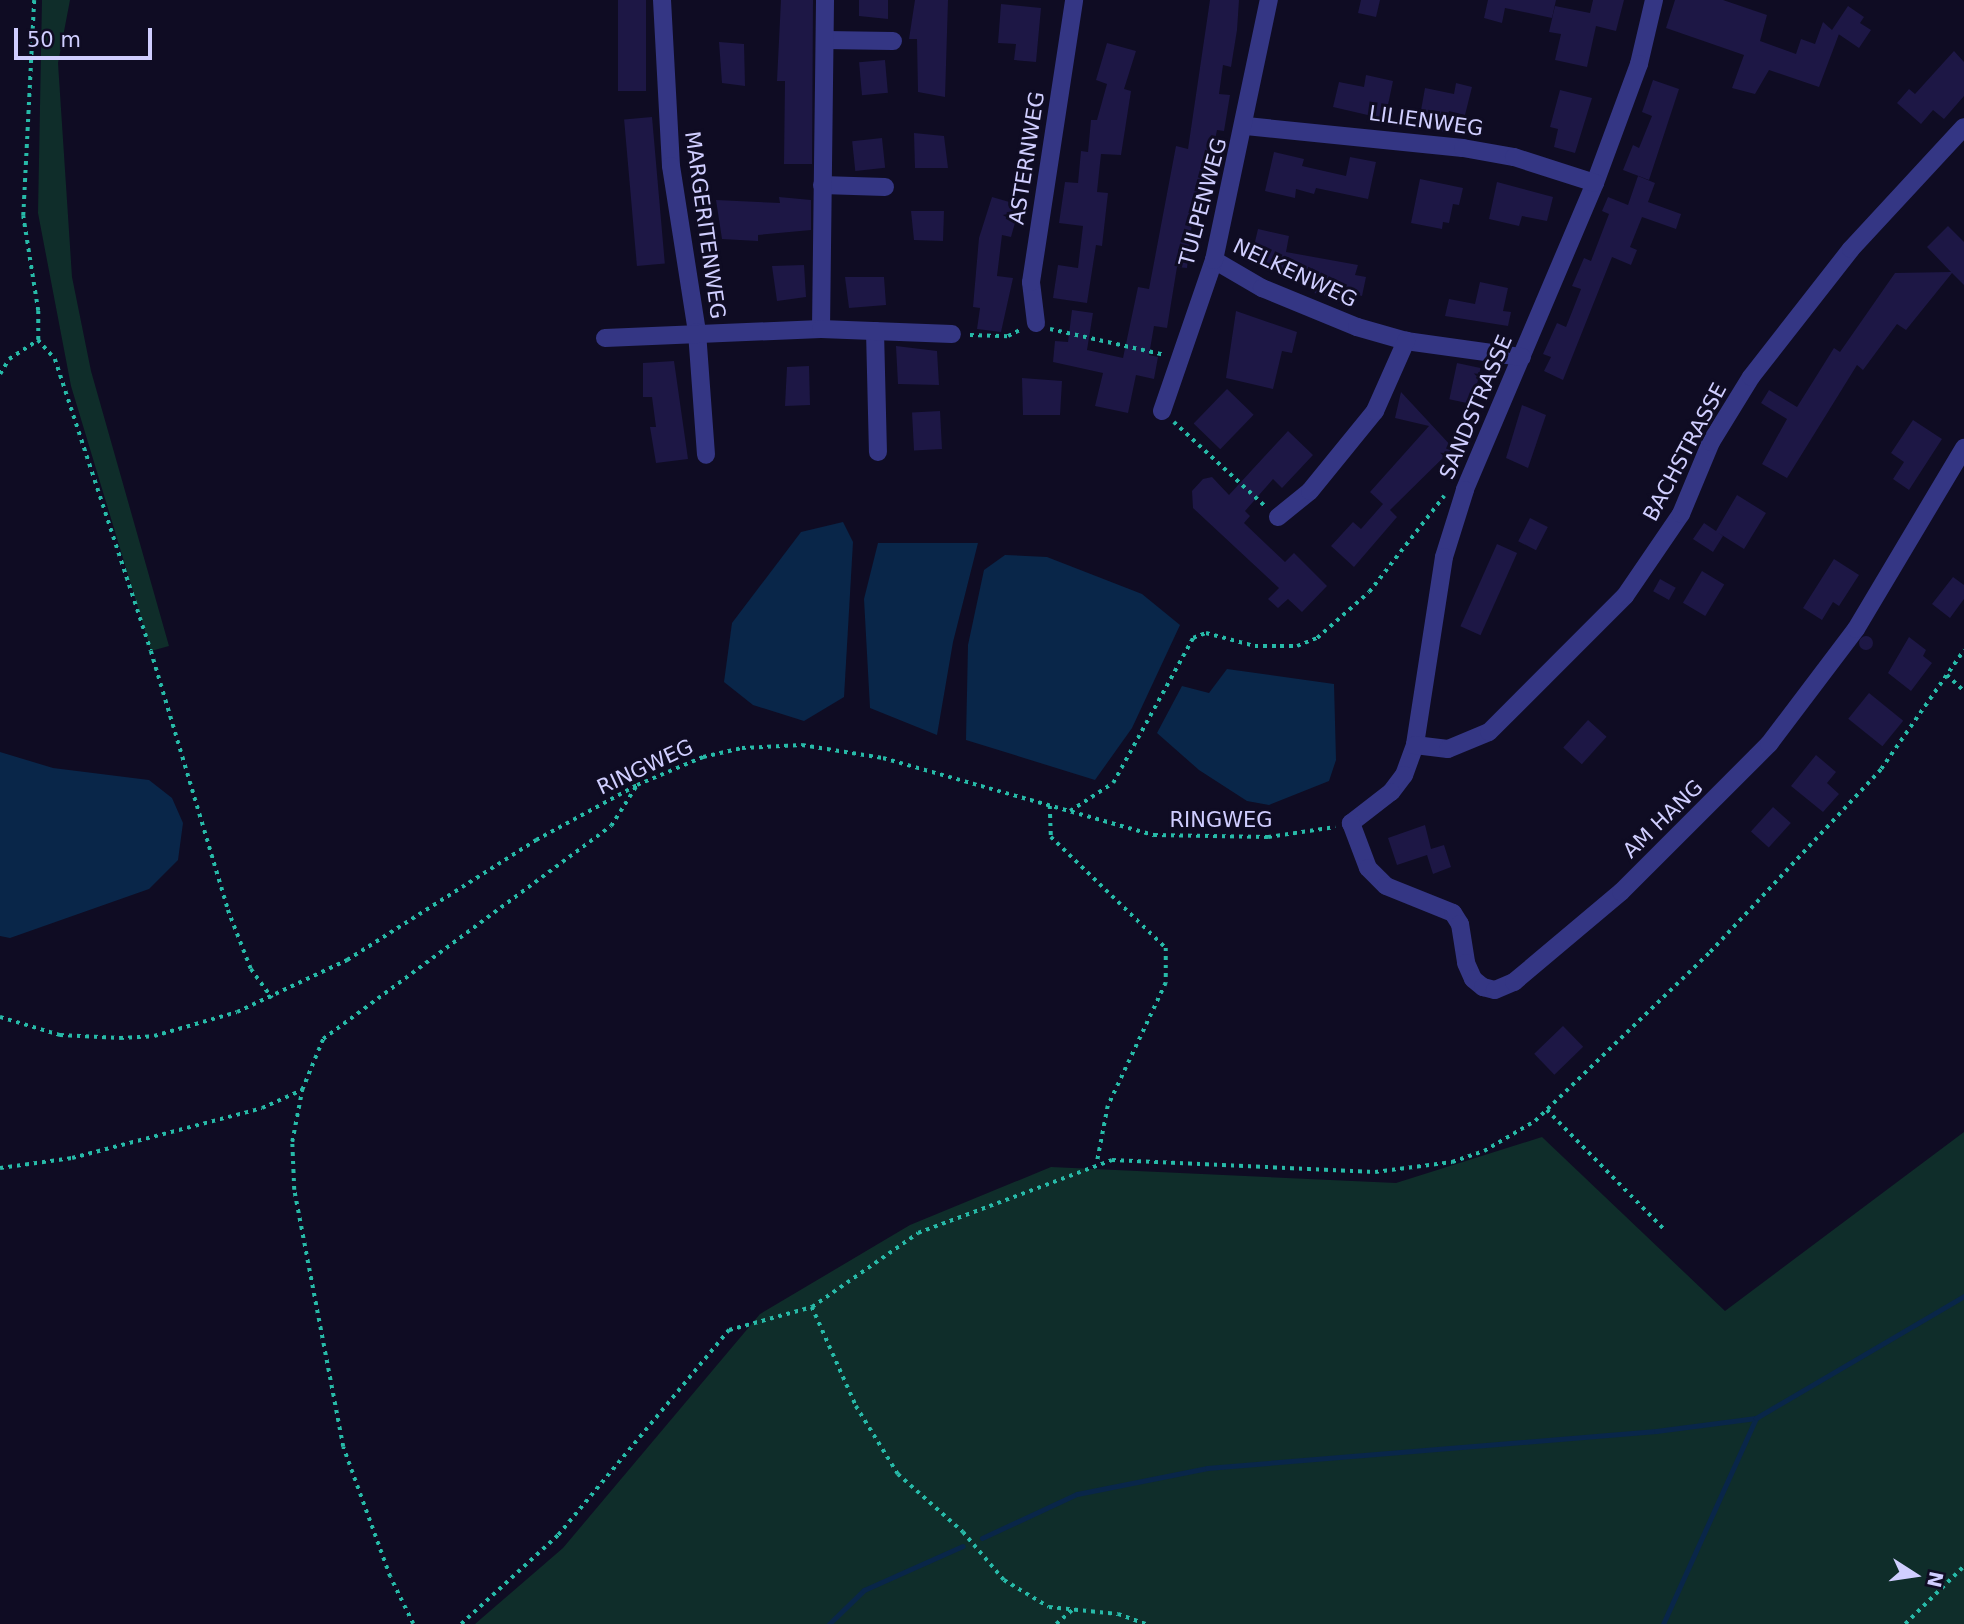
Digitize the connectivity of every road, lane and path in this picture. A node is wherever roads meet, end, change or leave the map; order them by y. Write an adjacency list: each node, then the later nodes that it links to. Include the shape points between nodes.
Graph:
1 (34, 0): 21 (path, via 23,216)
2 (662, 0): 18 (street, MARGERITENWEG, via 671,166)
3 (825, 0): 7 (street)
4 (1074, 0): 15 (street, ASTERNWEG, via 1031,282)
5 (1269, 0): 9 (street, TULPENWEG)
6 (1654, 0): 11 (street, SANDSTRASSE, via 1639,64)
7 (825, 40): 8 (street); 12 (street)
8 (893, 41)
9 (1246, 126): 11 (street, LILIENWEG, via 1463,148 1514,157); 14 (street, TULPENWEG)
10 (1964, 127): 35 (street, BACHSTRASSE, via 1851,249 1759,367 1725,416 1681,514 1625,596 1489,732 1448,749)
11 (1595, 183): 24 (street, SANDSTRASSE)
12 (822, 186): 13 (street); 16 (street)
13 (886, 187)
14 (1214, 260): 22 (street, NELKENWEG, via 1309,309); 23 (street, TULPENWEG)
15 (1036, 323): 19 (path, via 1008,336); 23 (path, via 1060,333)
16 (821, 329): 17 (street); 18 (street)
17 (875, 331): 19 (street); 28 (street)
18 (697, 332): 20 (street); 29 (street, MARGERITENWEG)
19 (952, 334)
20 (605, 338)
21 (38, 340): 25 (path, via 9,359); 40 (path, via 55,359 151,650 228,910 251,969)
22 (1406, 341): 24 (street, NELKENWEG); 31 (street, via 1374,411 1310,491)
23 (1177, 357): 26 (street, TULPENWEG)
24 (1522, 357): 35 (street, SANDSTRASSE, via 1465,490 1444,557)
25 (0, 374)
26 (1162, 411): 31 (path)
27 (1964, 448): 39 (street, AM HANG, via 1856,629 1769,744 1620,892 1514,982 1495,990 1473,979 1460,924 1453,913 1386,886 1368,868)
28 (878, 452)
29 (706, 455)
30 (1451, 489): 38 (path, via 1370,592 1326,631 1297,646 1255,646 1206,633 1193,638 1112,783)
31 (1278, 517)
32 (1964, 650): 33 (path)
33 (1947, 675): 34 (path); 43 (path, via 1881,769 1710,952)
34 (1964, 691)
35 (1415, 745): 39 (street, SANDSTRASSE, via 1404,775 1391,792)
36 (637, 785): 37 (path, RINGWEG, via 703,757 771,745 802,745 883,758); 40 (path, RINGWEG, via 536,840 347,960); 42 (path, via 625,811 611,826 323,1039)
37 (1050, 806): 38 (path, RINGWEG); 44 (path, via 1051,837 1166,948 1166,983 1108,1106)
38 (1070, 811): 39 (path, RINGWEG, via 1154,835 1206,838 1314,832)
39 (1351, 823)
40 (272, 998): 41 (path, RINGWEG, via 200,1026 155,1037 60,1035)
41 (0, 1017)
42 (302, 1090): 45 (path, via 262,1108 72,1158); 50 (path, via 292,1142 294,1190 343,1447 390,1577)
43 (1548, 1110): 44 (path, via 1484,1151 1452,1162 1375,1172 1302,1172 1146,1158); 46 (path)
44 (1097, 1163): 47 (path, via 918,1233)
45 (0, 1168)
46 (1664, 1229)
47 (812, 1307): 49 (path, via 856,1406 898,1474 963,1532 1004,1580 1049,1607); 51 (path, via 729,1330 558,1535)
48 (1964, 1566): 54 (path)
49 (1072, 1611): 52 (path); 53 (path, via 1118,1614)
50 (413, 1624)
51 (461, 1624)
52 (1056, 1624)
53 (1146, 1624)
54 (1905, 1624)

